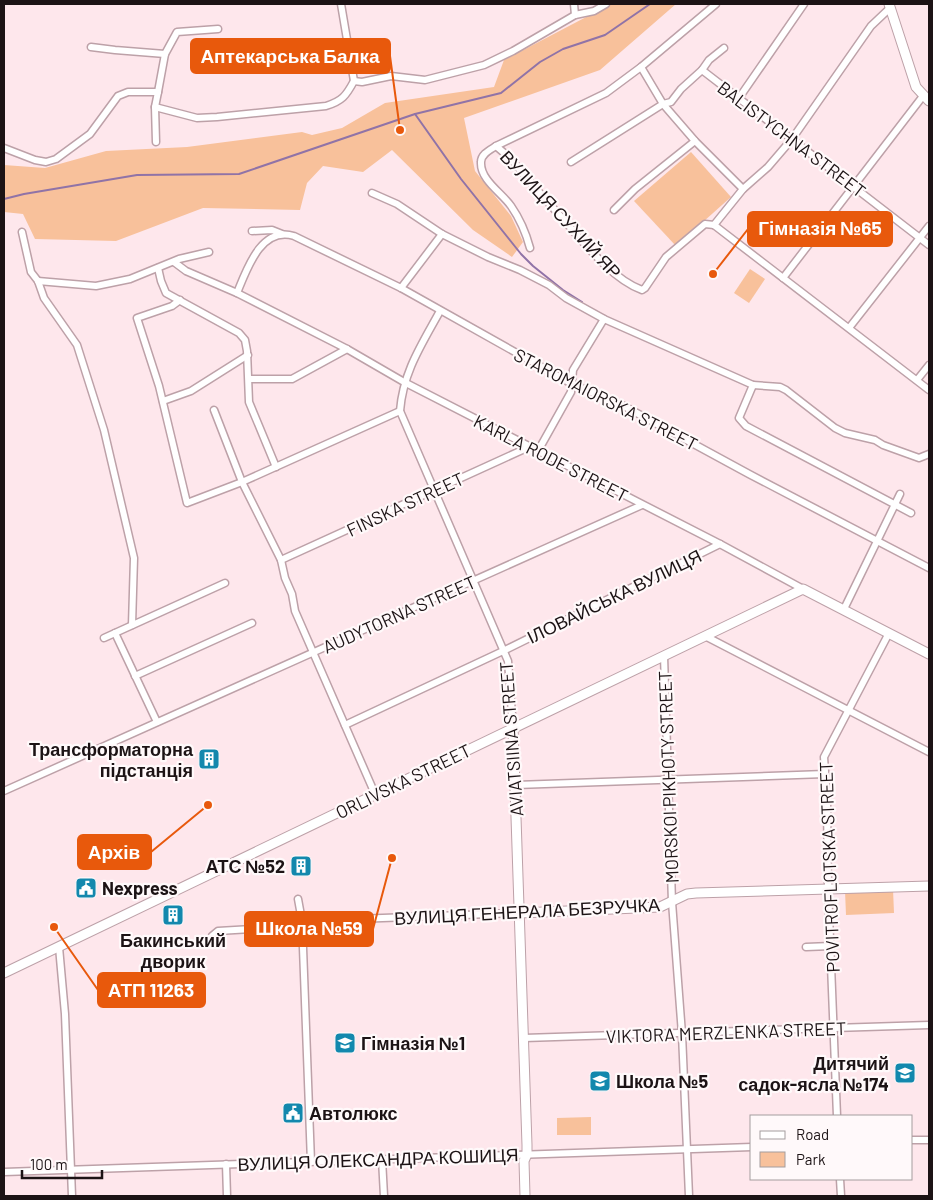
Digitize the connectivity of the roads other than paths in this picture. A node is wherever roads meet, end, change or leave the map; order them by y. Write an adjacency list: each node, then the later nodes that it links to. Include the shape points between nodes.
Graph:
1 (341, 4): 14 (street)
2 (574, 4): 7 (street)
3 (606, 4): 7 (street, via 594,11)
4 (716, 4): 12 (street, ВУЛИЦЯ СУХИЙ ЯР)
5 (804, 4): 16 (street)
6 (890, 6): 17 (street, via 916,87); 20 (street, via 871,26)
7 (575, 15): 14 (street, via 484,65 424,80 391,76)
8 (218, 29): 11 (street, via 177,32)
9 (91, 46): 11 (street)
10 (724, 48): 13 (street)
11 (165, 54): 15 (street)
12 (641, 67): 18 (street); 23 (street, ВУЛИЦЯ СУХИЙ ЯР, via 606,93)
13 (702, 70): 16 (street, BALISTYCHNA STREET); 18 (street, via 680,89 671,102)
14 (354, 81): 19 (street, via 347,94 326,106 197,118)
15 (158, 92): 19 (street); 24 (street, via 128,92 118,96 90,134 56,159 46,162 35,160)
16 (739, 98): 20 (street, BALISTYCHNA STREET)
17 (926, 98): 26 (street)
18 (663, 104): 21 (street); 25 (street)
19 (155, 107): 22 (street)
20 (792, 139): 26 (street, BALISTYCHNA STREET); 27 (street, via 768,167)
21 (695, 141): 27 (street); 29 (street)
22 (156, 142)
23 (496, 146): 30 (street, ВУЛИЦЯ СУХИЙ ЯР, via 592,252 633,287 645,288 666,258 704,224); 38 (street, ВУЛИЦЯ СУХИЙ ЯР, via 482,157 482,171 522,223)
24 (4, 148)
25 (571, 162)
26 (854, 186): 36 (street, BALISTYCHNA STREET); 42 (street)
27 (743, 188): 30 (street)
28 (372, 194): 35 (street, via 397,204)
29 (614, 210)
30 (714, 225): 42 (street)
31 (929, 226): 36 (street)
32 (252, 231): 34 (street, STAROMAIORSKA STREET, via 272,230)
33 (22, 232): 43 (street, via 31,272)
34 (282, 234): 44 (street, STAROMAIORSKA STREET, via 294,236); 45 (street, via 261,246)
35 (442, 234): 44 (street); 48 (street, via 549,285)
36 (920, 238): 37 (street, BALISTYCHNA STREET); 49 (street)
37 (929, 245)
38 (530, 248)
39 (210, 252): 40 (street)
40 (174, 262): 41 (street); 45 (street, KARLA RODE STREET, via 186,271)
41 (158, 268): 43 (street, via 130,279 96,286); 46 (street, via 166,293)
42 (782, 278): 49 (street)
43 (38, 281): 81 (street, via 44,298 77,345 104,430 134,558)
44 (401, 288): 47 (street, STAROMAIORSKA STREET)
45 (237, 293): 50 (street, KARLA RODE STREET)
46 (180, 300): 51 (street, via 239,333 245,340); 59 (street, via 137,318)
47 (440, 311): 55 (street); 56 (street, STAROMAIORSKA STREET)
48 (604, 319): 56 (street, via 573,370); 57 (street)
49 (849, 328): 54 (street)
50 (348, 349): 53 (street, via 292,378); 55 (street, KARLA RODE STREET)
51 (248, 355): 53 (street); 59 (street, via 191,391)
52 (929, 365): 54 (street)
53 (249, 379): 65 (street, via 249,402)
54 (917, 380): 58 (street)
55 (404, 382): 61 (street); 62 (street, KARLA RODE STREET)
56 (572, 384): 63 (street, via 571,392); 72 (street, STAROMAIORSKA STREET, via 622,405)
57 (753, 385): 64 (street, via 786,390 845,433 875,440 919,458); 70 (street, via 739,418 741,422)
58 (929, 390)
59 (163, 401): 66 (street, via 187,503)
60 (214, 410): 66 (street)
61 (400, 411): 65 (street); 67 (street, AVIATSIINA STREET)
62 (529, 447): 63 (street, KARLA RODE STREET); 67 (street, FINSKA STREET)
63 (538, 451): 69 (street, KARLA RODE STREET)
64 (929, 454)
65 (276, 467): 66 (street)
66 (242, 482): 74 (street)
67 (434, 491): 74 (street, FINSKA STREET); 76 (street, AVIATSIINA STREET)
68 (900, 494): 70 (street)
69 (642, 505): 73 (street, KARLA RODE STREET); 76 (street, AUDYTORNA STREET)
70 (894, 505): 71 (street); 72 (street)
71 (911, 513)
72 (877, 540): 75 (street, STAROMAIORSKA STREET); 79 (street)
73 (720, 544): 78 (street, KARLA RODE STREET); 86 (street, ІЛОВАЙСЬКА ВУЛИЦЯ)
74 (281, 560): 87 (street, via 295,611)
75 (929, 568)
76 (473, 581): 86 (street, AVIATSIINA STREET); 87 (street, AUDYTORNA STREET)
77 (225, 583): 81 (street)
78 (803, 588): 79 (street, KARLA RODE STREET); 84 (street, ORLIVSKA STREET)
79 (844, 610): 83 (street, KARLA RODE STREET)
80 (252, 623): 90 (street)
81 (132, 625): 82 (street)
82 (116, 632): 85 (street); 90 (street)
83 (889, 633): 88 (street, KARLA RODE STREET); 91 (street, POVITROFLOTSKA STREET)
84 (705, 636): 89 (street, ORLIVSKA STREET); 91 (street)
85 (104, 638)
86 (504, 651): 93 (street, ІЛОВАЙСЬКА ВУЛИЦЯ); 94 (street, AVIATSIINA STREET, via 508,660)
87 (314, 652): 92 (street, AUDYTORNA STREET); 93 (street)
88 (929, 654)
89 (664, 656): 94 (street, ORLIVSKA STREET); 97 (street, MORSKOI PIKHOTY STREET)
90 (135, 676): 92 (street)
91 (849, 711): 95 (street); 96 (street, POVITROFLOTSKA STREET, via 824,757)
92 (156, 722): 99 (street, AUDYTORNA STREET)
93 (345, 725): 100 (street)
94 (513, 728): 98 (street, AVIATSIINA STREET); 100 (street, ORLIVSKA STREET)
95 (929, 752)
96 (825, 774): 97 (street); 102 (street, POVITROFLOTSKA STREET)
97 (669, 779): 98 (street); 104 (street, MORSKOI PIKHOTY STREET)
98 (516, 785): 105 (street, AVIATSIINA STREET)
99 (4, 791)
100 (375, 794): 109 (street, ORLIVSKA STREET)
101 (929, 886): 102 (street, ВУЛИЦЯ ГЕНЕРАЛА БЕЗРУЧКА)
102 (828, 889): 104 (street, ВУЛИЦЯ ГЕНЕРАЛА БЕЗРУЧКА, via 696,893); 108 (street, POVITROFLOTSKA STREET)
103 (298, 898): 106 (street)
104 (672, 902): 105 (street, ВУЛИЦЯ ГЕНЕРАЛА БЕЗРУЧКА, via 660,907); 114 (street, MORSKOI PIKHOTY STREET)
105 (520, 913): 106 (street, ВУЛИЦЯ ГЕНЕРАЛА БЕЗРУЧКА); 115 (street, AVIATSIINA STREET)
106 (302, 923): 107 (street, ВУЛИЦЯ ГЕНЕРАЛА БЕЗРУЧКА, via 218,931); 123 (street)
107 (212, 936)
108 (831, 946): 110 (street); 113 (street, POVITROFLOTSKA STREET)
109 (59, 947): 111 (street, ORLIVSKA STREET); 125 (street)
110 (806, 947)
111 (4, 973)
112 (929, 1025): 113 (street, VIKTORA MERZLENKA STREET)
113 (833, 1028): 114 (street, VIKTORA MERZLENKA STREET); 116 (street, POVITROFLOTSKA STREET)
114 (682, 1034): 115 (street, VIKTORA MERZLENKA STREET); 120 (street, MORSKOI PIKHOTY STREET)
115 (524, 1038): 121 (street, AVIATSIINA STREET)
116 (837, 1115)
117 (913, 1140): 118 (street)
118 (929, 1140)
119 (750, 1147): 120 (street, ВУЛИЦЯ ОЛЕКСАНДРА КОШИЦЯ)
120 (687, 1150): 121 (street, ВУЛИЦЯ ОЛЕКСАНДРА КОШИЦЯ); 132 (street, MORSKOI PIKHOTY STREET)
121 (527, 1154): 122 (street, ВУЛИЦЯ ОЛЕКСАНДРА КОШИЦЯ); 131 (street, AVIATSIINA STREET, via 524,1161)
122 (382, 1159): 123 (street, ВУЛИЦЯ ОЛЕКСАНДРА КОШИЦЯ); 130 (street)
123 (311, 1162): 124 (street, ВУЛИЦЯ ОЛЕКСАНДРА КОШИЦЯ)
124 (226, 1164): 125 (street, ВУЛИЦЯ ОЛЕКСАНДРА КОШИЦЯ); 129 (street)
125 (71, 1170): 126 (street, ВУЛИЦЯ ОЛЕКСАНДРА КОШИЦЯ); 128 (street)
126 (4, 1172)
127 (840, 1180): 133 (street)
128 (72, 1196)
129 (227, 1196)
130 (384, 1196)
131 (525, 1196)
132 (688, 1196)
133 (841, 1196)

